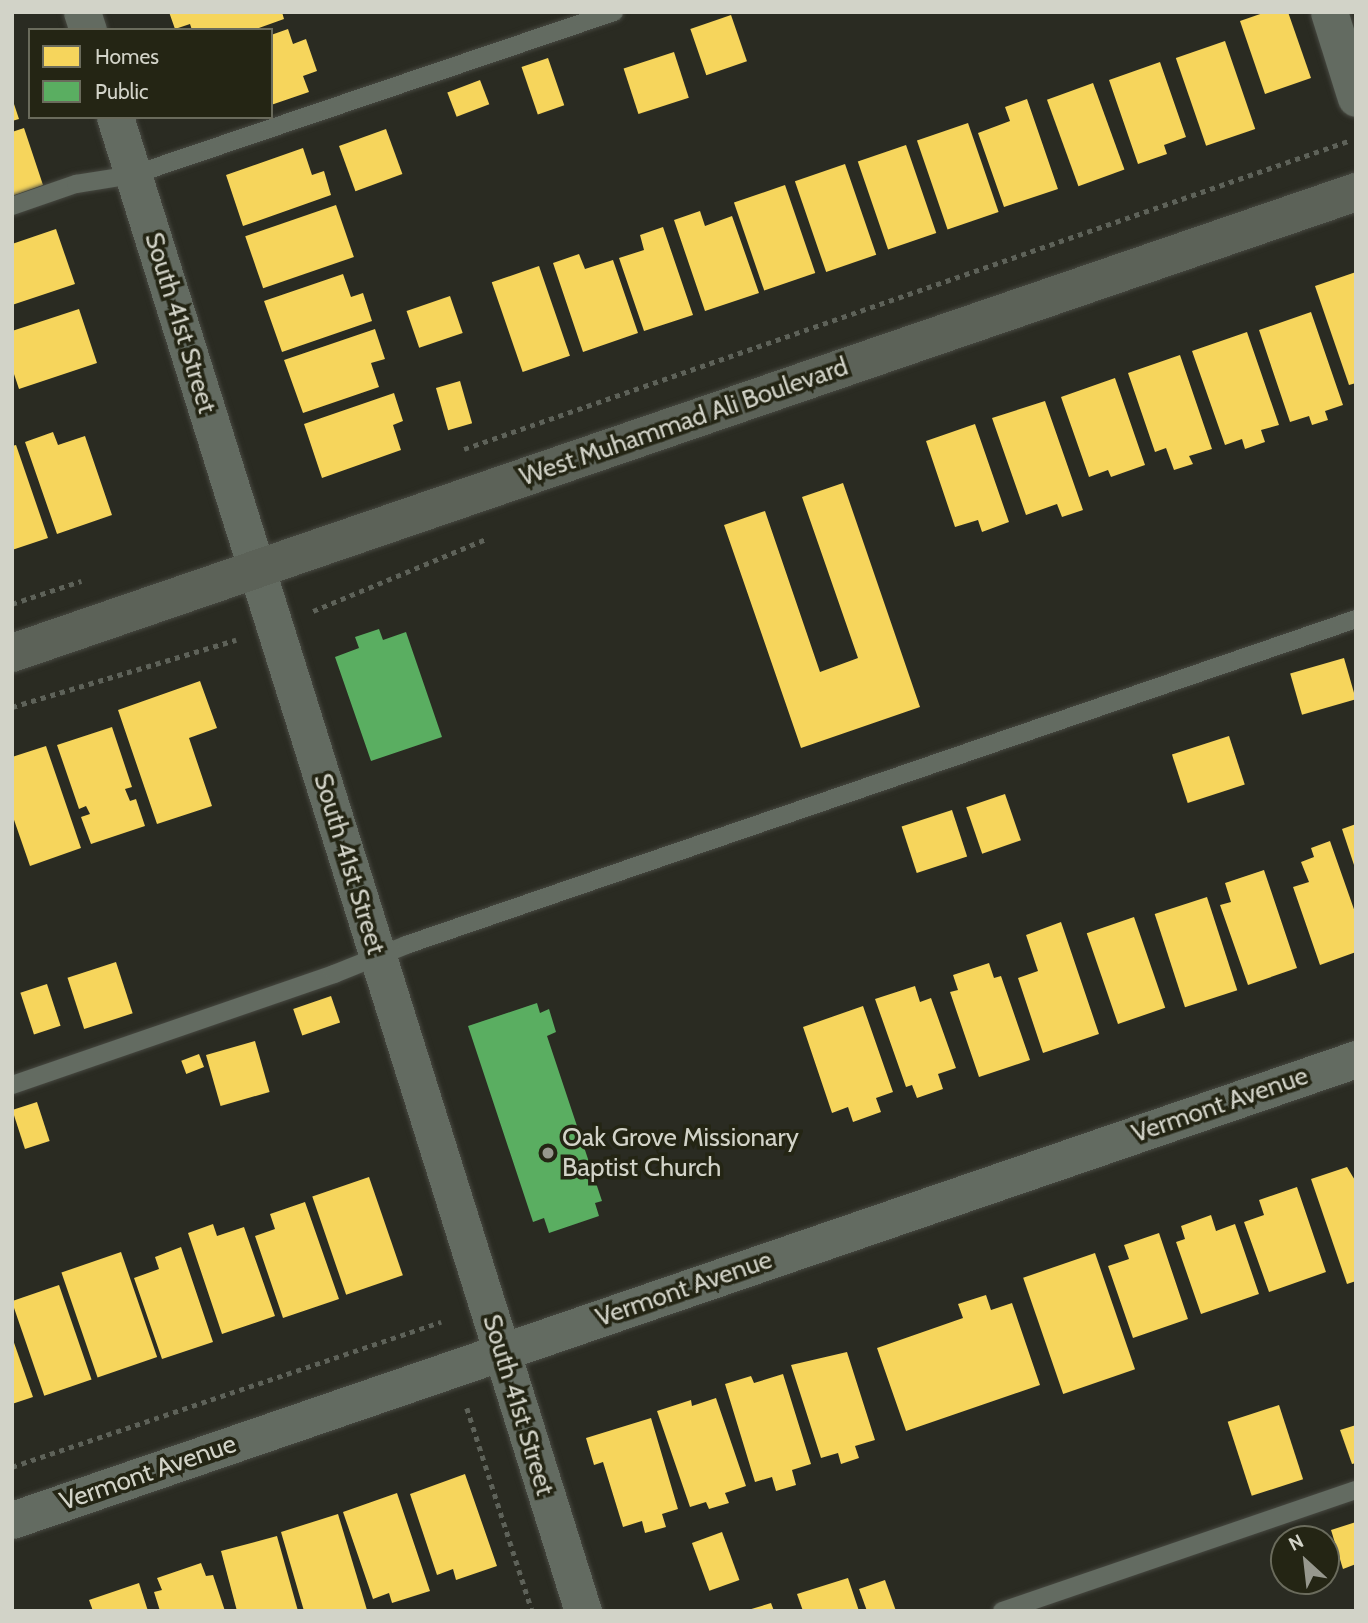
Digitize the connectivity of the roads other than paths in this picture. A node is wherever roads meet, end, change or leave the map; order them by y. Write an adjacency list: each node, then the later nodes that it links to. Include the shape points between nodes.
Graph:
1 (614, 12): 5 (lane)
2 (1329, 12): 3 (street)
3 (1356, 98)
4 (116, 119): 5 (street, South 41st Street)
5 (133, 175): 7 (lane, via 76,184); 8 (street, South 41st Street)
6 (1356, 192): 8 (street, West Muhammad Ali Boulevard)
7 (12, 206)
8 (257, 569): 10 (street, West Muhammad Ali Boulevard); 11 (street, South 41st Street)
9 (1356, 619): 11 (lane)
10 (12, 653)
11 (377, 955): 13 (lane); 14 (street, South 41st Street)
12 (1356, 1059): 14 (street, Vermont Avenue)
13 (12, 1085)
14 (502, 1352): 16 (street, Vermont Avenue); 17 (street, South 41st Street)
15 (1356, 1490): 18 (lane)
16 (12, 1520)
17 (583, 1611)
18 (1002, 1611)

